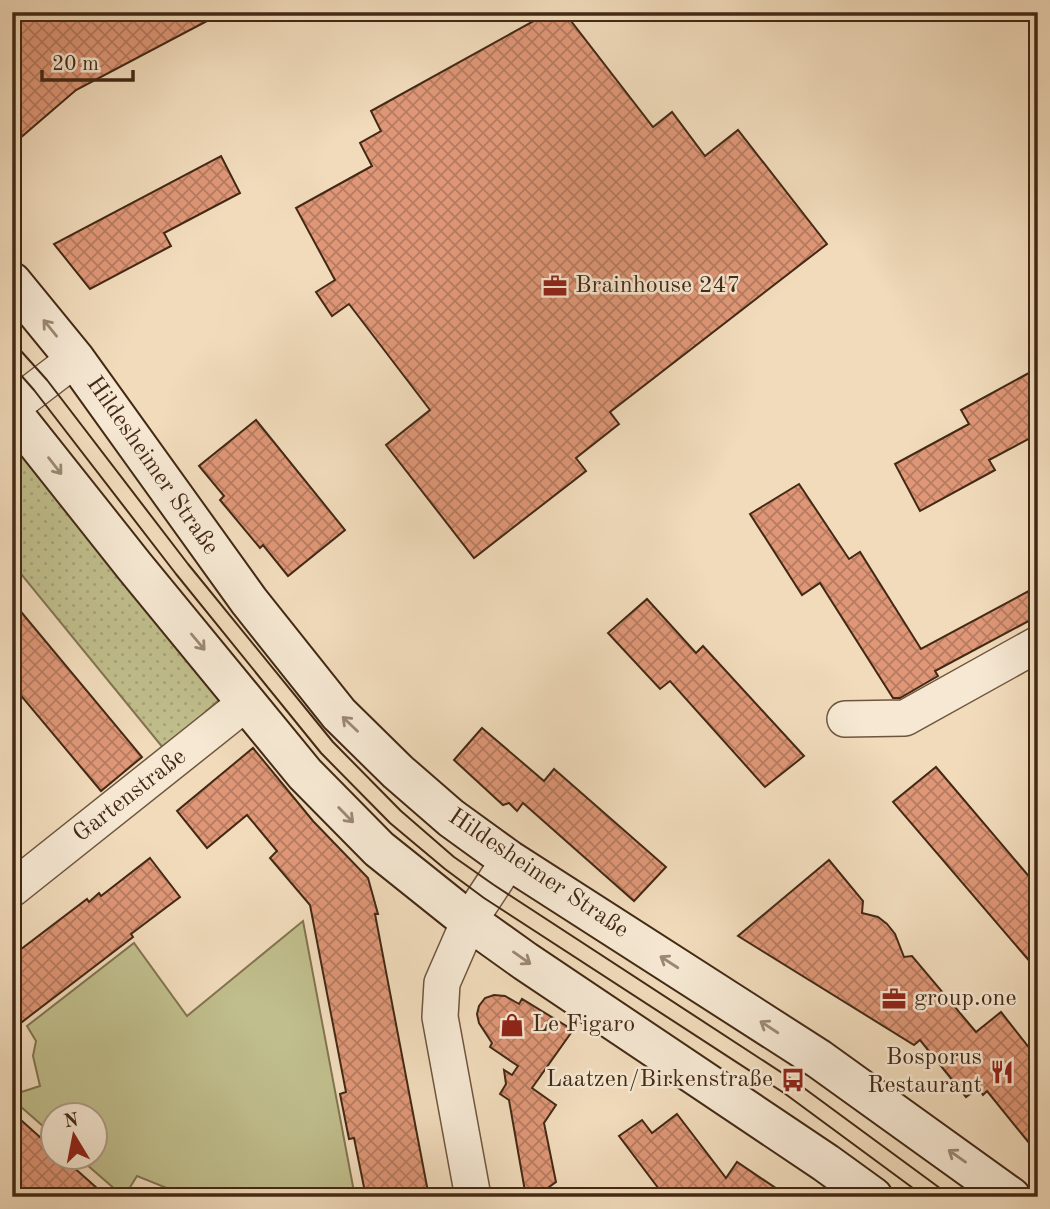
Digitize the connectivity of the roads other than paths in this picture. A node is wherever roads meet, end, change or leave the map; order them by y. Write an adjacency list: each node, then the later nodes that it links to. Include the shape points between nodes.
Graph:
1 (12, 282): 2 (main road, Hildesheimer Straße, one-way to 1)
2 (75, 359): 3 (street, Hildesheimer Straße); 7 (main road, Hildesheimer Straße, one-way to 2, via 398,772 339,714 242,591)
3 (12, 410): 5 (main road, Hildesheimer Straße, one-way to 5)
4 (1038, 644): 6 (street, via 905,718)
5 (247, 702): 8 (street, Gartenstraße); 9 (main road, Hildesheimer Straße, one-way to 9, via 305,774 379,849)
6 (845, 719)
7 (509, 860): 9 (street); 12 (main road, Hildesheimer Straße, one-way to 7, via 819,1059)
8 (12, 890)
9 (469, 921): 10 (street, via 442,983 440,1017); 11 (main road, Hildesheimer Straße, one-way to 11)
10 (473, 1197)
11 (873, 1197)
12 (1011, 1197)

